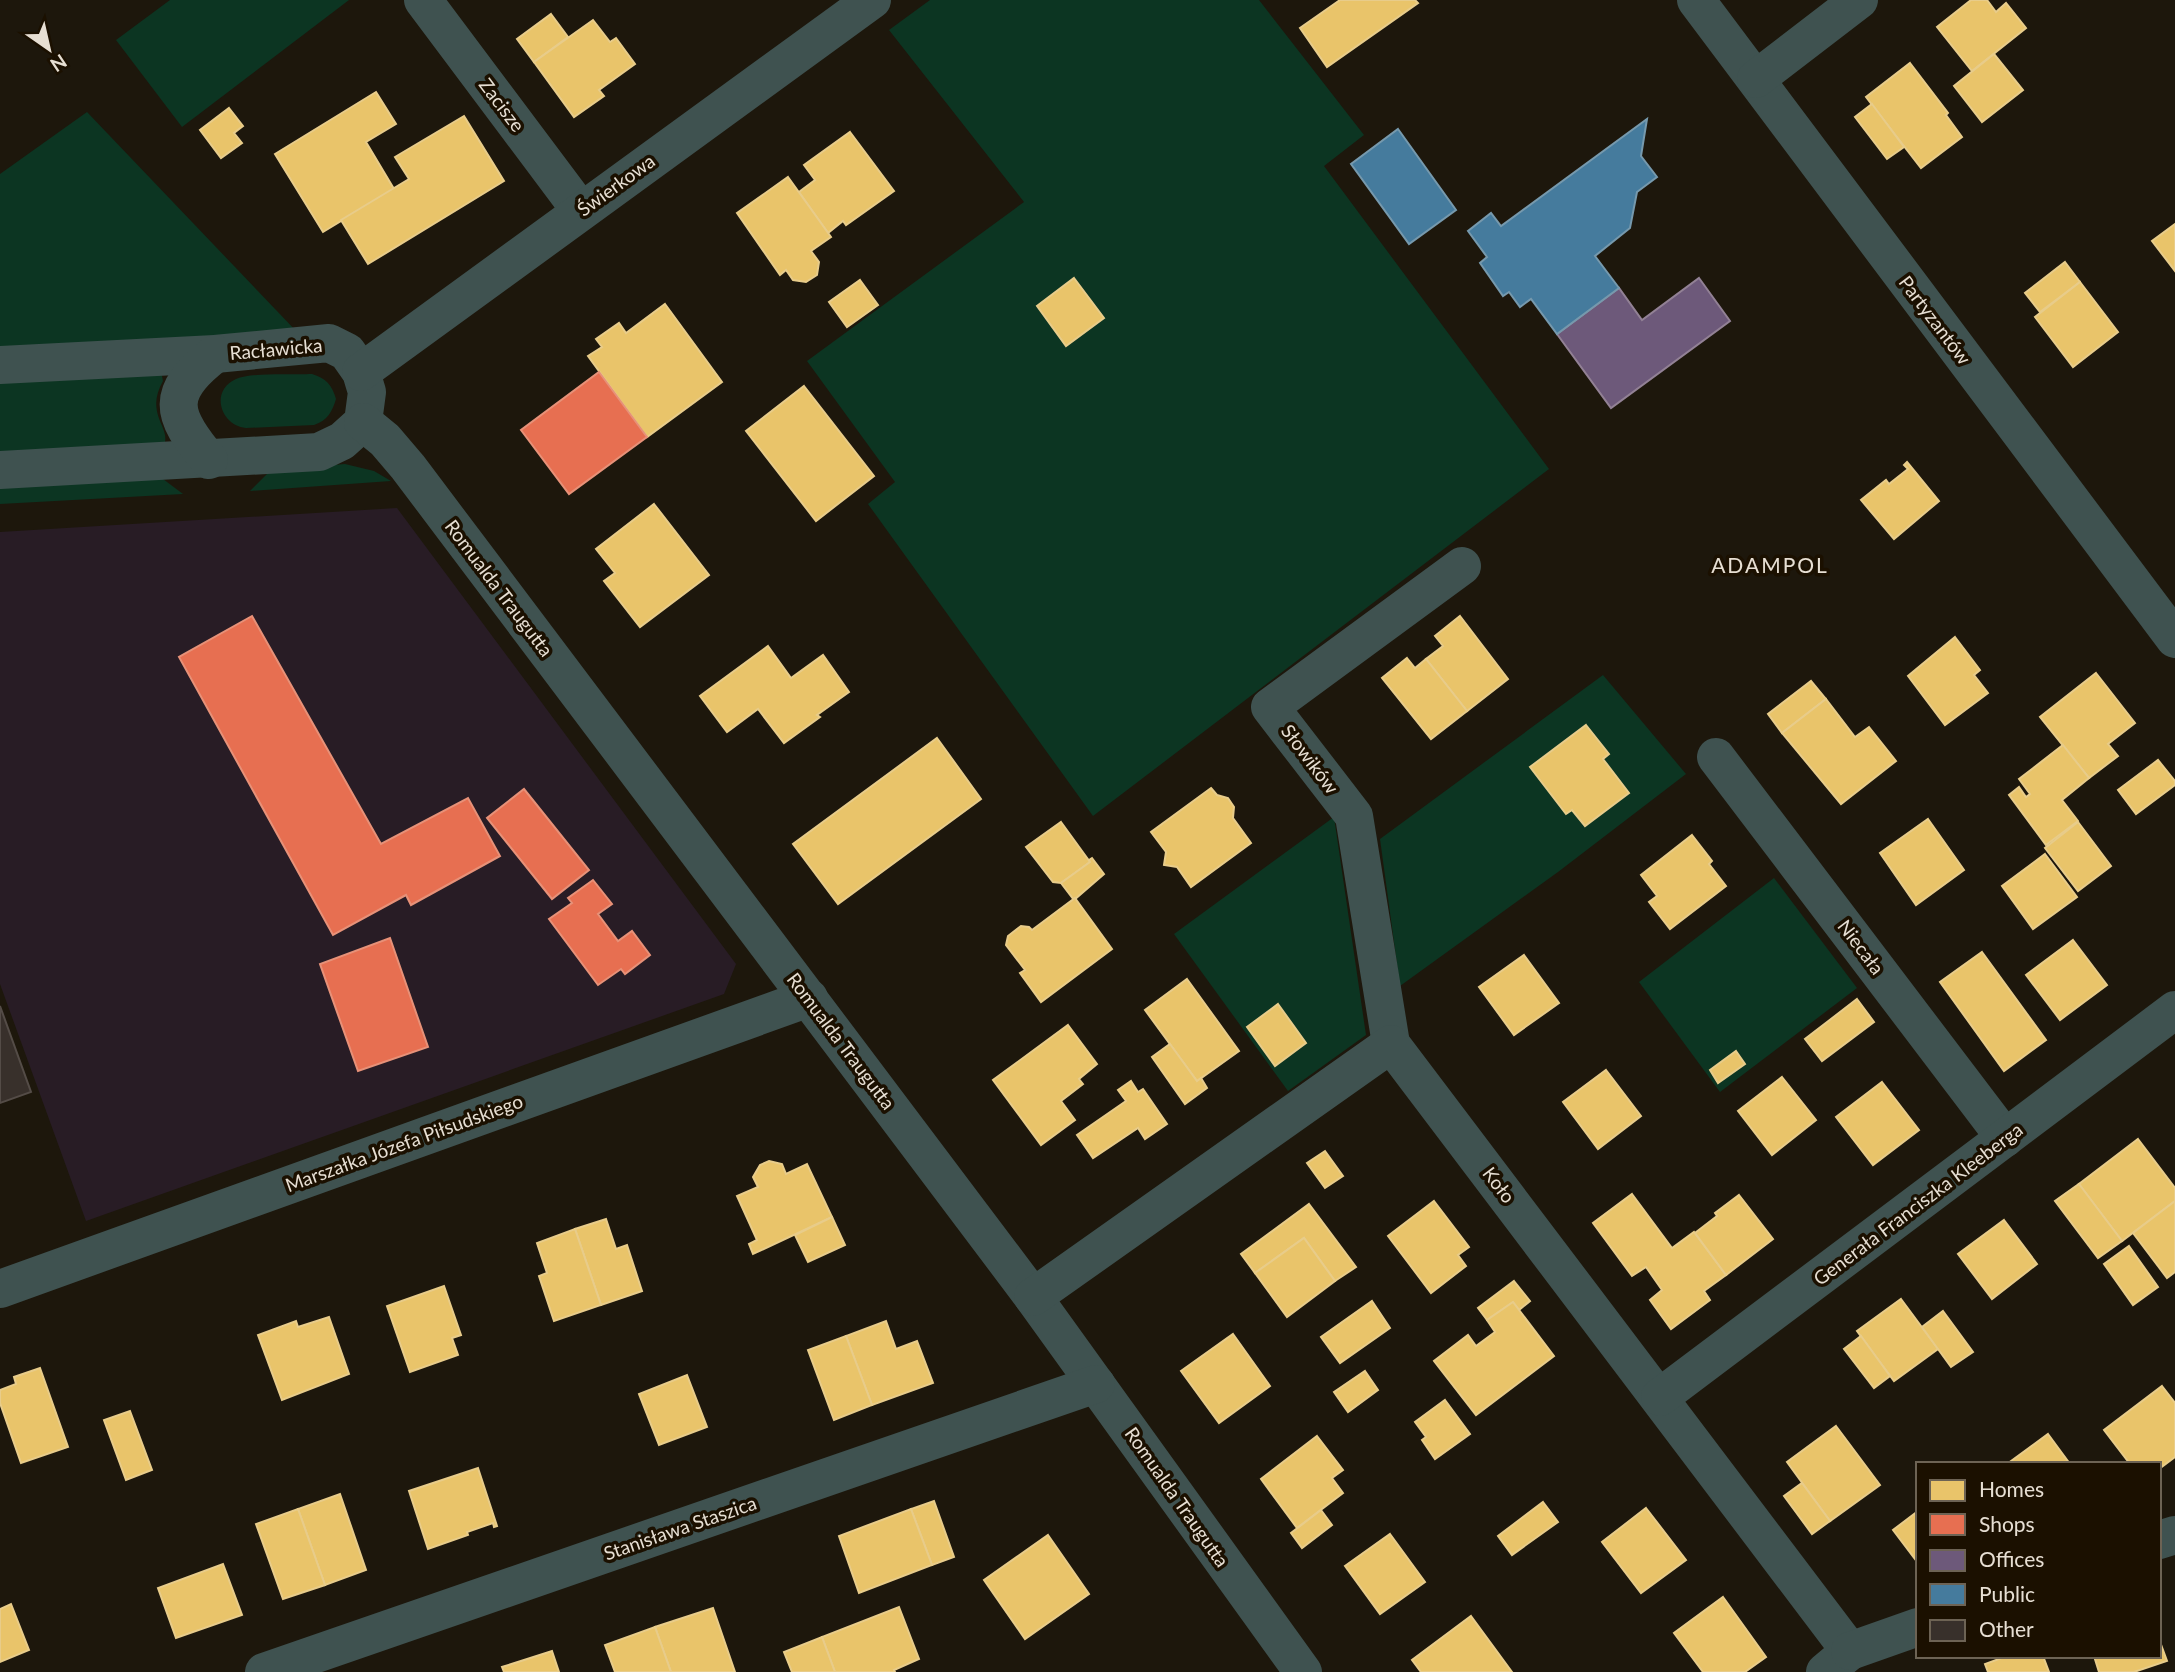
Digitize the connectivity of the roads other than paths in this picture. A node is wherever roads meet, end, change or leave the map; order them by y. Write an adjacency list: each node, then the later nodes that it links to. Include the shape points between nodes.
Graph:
1 (423, 0): 6 (street, Zacisze)
2 (872, 0): 6 (street, Świerkowa)
3 (1696, 0): 5 (street, Partyzantów)
4 (1859, 0): 5 (street)
5 (1756, 79): 14 (street, Partyzantów)
6 (581, 211): 9 (street, Świerkowa)
7 (215, 354): 8 (street, Racławicka); 9 (street, Racławicka, via 329,342 347,352); 11 (street, Racławicka, via 194,370 179,397 184,428)
8 (0, 365)
9 (361, 372): 10 (street, via 367,393)
10 (363, 422): 11 (street, via 342,441 319,452); 16 (street, Romualda Traugutta, via 408,467)
11 (209, 460): 12 (street)
12 (0, 470)
13 (1462, 566): 18 (street, Słowików, via 1270,707 1354,816)
14 (2175, 639)
15 (1716, 757): 19 (street, Niecała)
16 (808, 998): 20 (street, Marszałka Józefa Piłsudskiego); 21 (street, Romualda Traugutta)
17 (2175, 1010): 19 (street, Generała Franciszka Kleeberga)
18 (1391, 1044): 21 (street); 23 (street, Koło)
19 (2005, 1138): 23 (street, Generała Franciszka Kleeberga)
20 (0, 1289)
21 (1033, 1297): 22 (street, Romualda Traugutta)
22 (1096, 1384): 26 (street, Stanisława Staszica); 27 (street, Romualda Traugutta)
23 (1660, 1397): 25 (street, Koło)
24 (1916, 1628): 25 (street)
25 (1838, 1662)
26 (264, 1672)
27 (1303, 1672)

